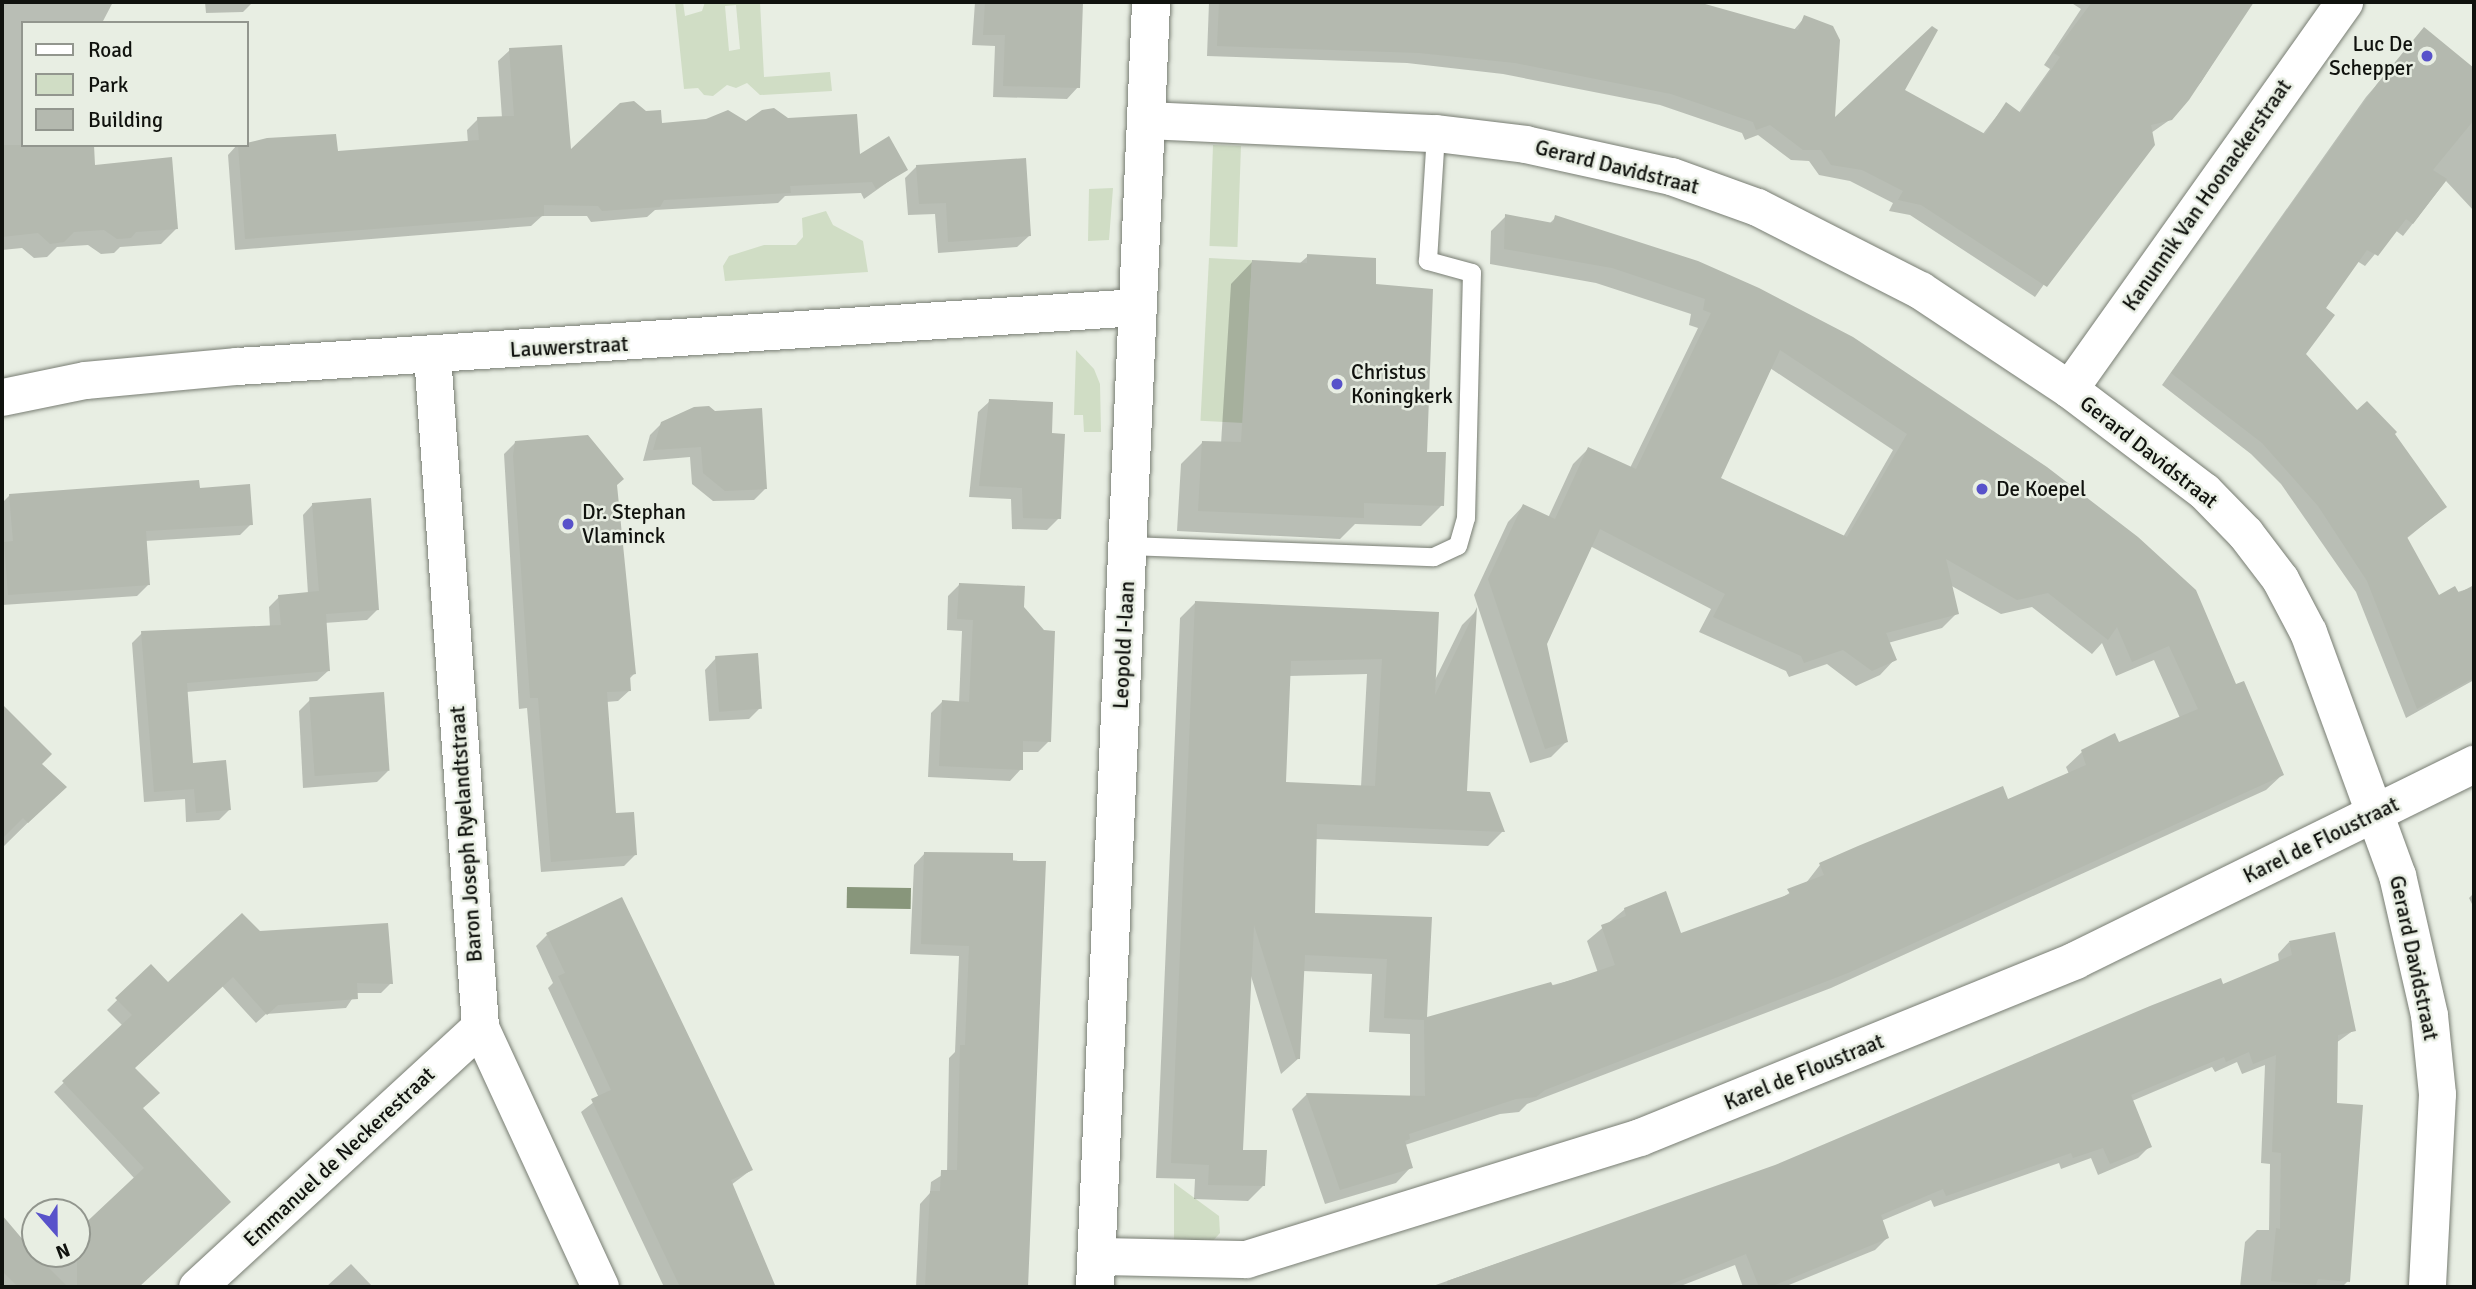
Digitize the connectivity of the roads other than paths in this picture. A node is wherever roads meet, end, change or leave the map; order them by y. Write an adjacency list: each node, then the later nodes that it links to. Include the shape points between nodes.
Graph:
1 (1151, 2): 3 (street, Leopold I-laan)
2 (2344, 2): 7 (street, Kanunnik Van Hoonackerstraat)
3 (1146, 120): 4 (street, Gerard Davidstraat); 5 (street, Leopold I-laan)
4 (1436, 133): 7 (street, Gerard Davidstraat, via 1605,159 1757,207 1920,290); 9 (lane, via 1428,261 1472,273 1465,519 1458,546 1434,557)
5 (1138, 307): 6 (street, Lauwerstraat); 9 (street, Leopold I-laan)
6 (432, 355): 8 (street, Lauwerstraat, via 85,380); 12 (street, Baron Joseph Ryelandtstraat)
7 (2069, 389): 11 (street, Gerard Davidstraat, via 2204,491 2245,533 2280,579 2308,632)
8 (2, 397)
9 (1128, 546): 13 (street, Leopold I-laan)
10 (2474, 764): 11 (street, Karel de Floustraat)
11 (2377, 814): 13 (street, Karel de Floustraat, via 2076,960 1640,1137 1246,1259); 16 (street, Gerard Davidstraat, via 2409,918 2430,1015 2437,1143)
12 (480, 1027): 14 (street, Emmanuel de Neckerestraat); 15 (street, Baron Joseph Ryelandtstraat)
13 (1096, 1272)
14 (197, 1287)
15 (600, 1287)
16 (2427, 1287)

